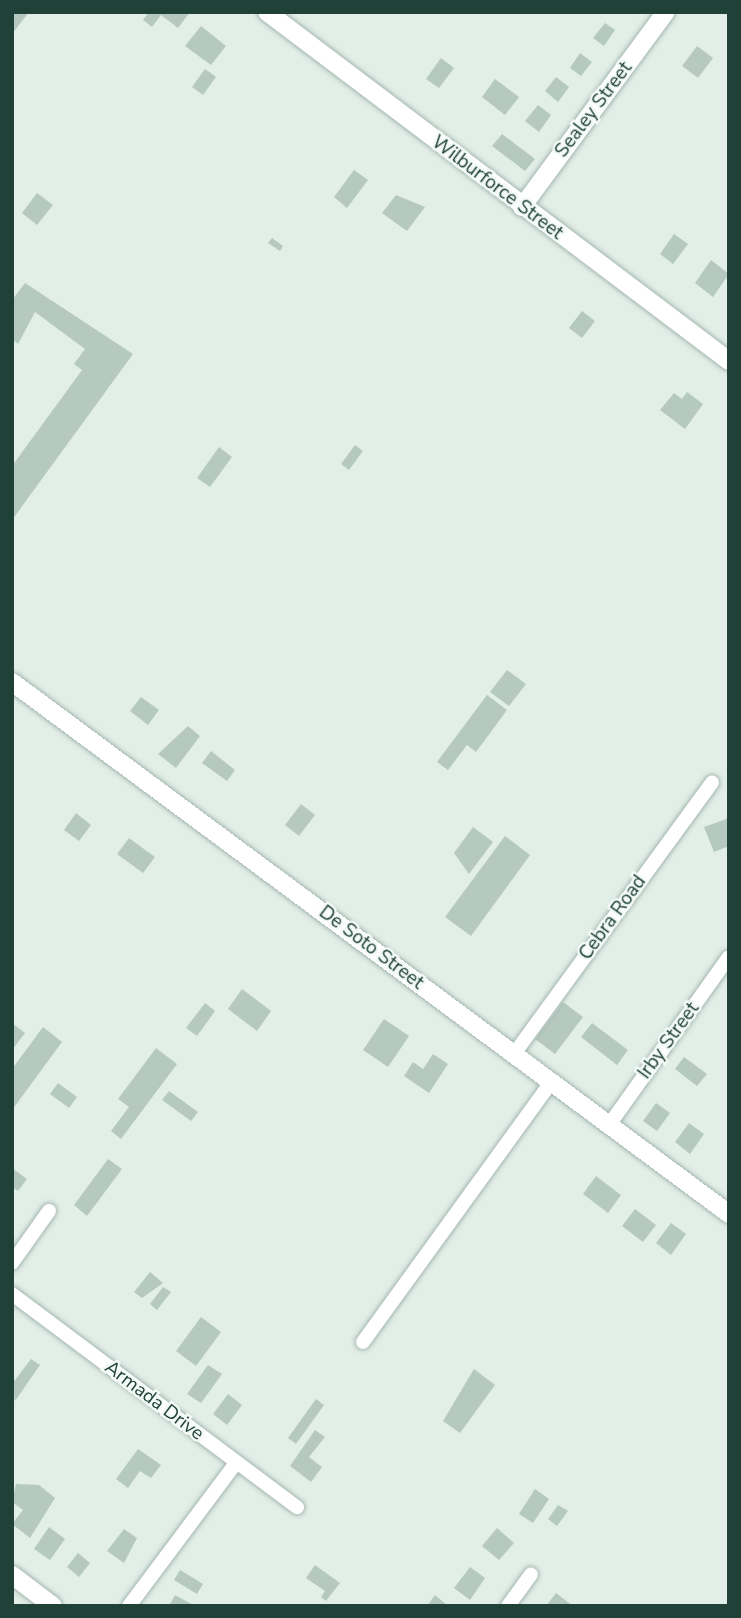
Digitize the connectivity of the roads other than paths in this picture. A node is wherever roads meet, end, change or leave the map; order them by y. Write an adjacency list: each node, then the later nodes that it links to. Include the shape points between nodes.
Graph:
1 (267, 12): 3 (street, Wilburforce Street)
2 (666, 12): 3 (street, Sealey Street)
3 (522, 207): 4 (street, Wilburforce Street)
4 (729, 361)
5 (12, 682): 8 (street, De Soto Street)
6 (712, 782): 8 (street, Cebra Road)
7 (729, 957): 10 (street, Irby Street)
8 (514, 1054): 9 (street, De Soto Street)
9 (551, 1082): 10 (street, De Soto Street); 15 (street)
10 (609, 1125): 12 (street, De Soto Street)
11 (49, 1211): 13 (street)
12 (729, 1214)
13 (12, 1263)
14 (12, 1294): 16 (street, Armada Drive)
15 (363, 1342)
16 (236, 1462): 17 (street, Armada Drive); 21 (street)
17 (297, 1507)
18 (531, 1574): 22 (street)
19 (12, 1575): 20 (street)
20 (53, 1606)
21 (129, 1606)
22 (508, 1606)

